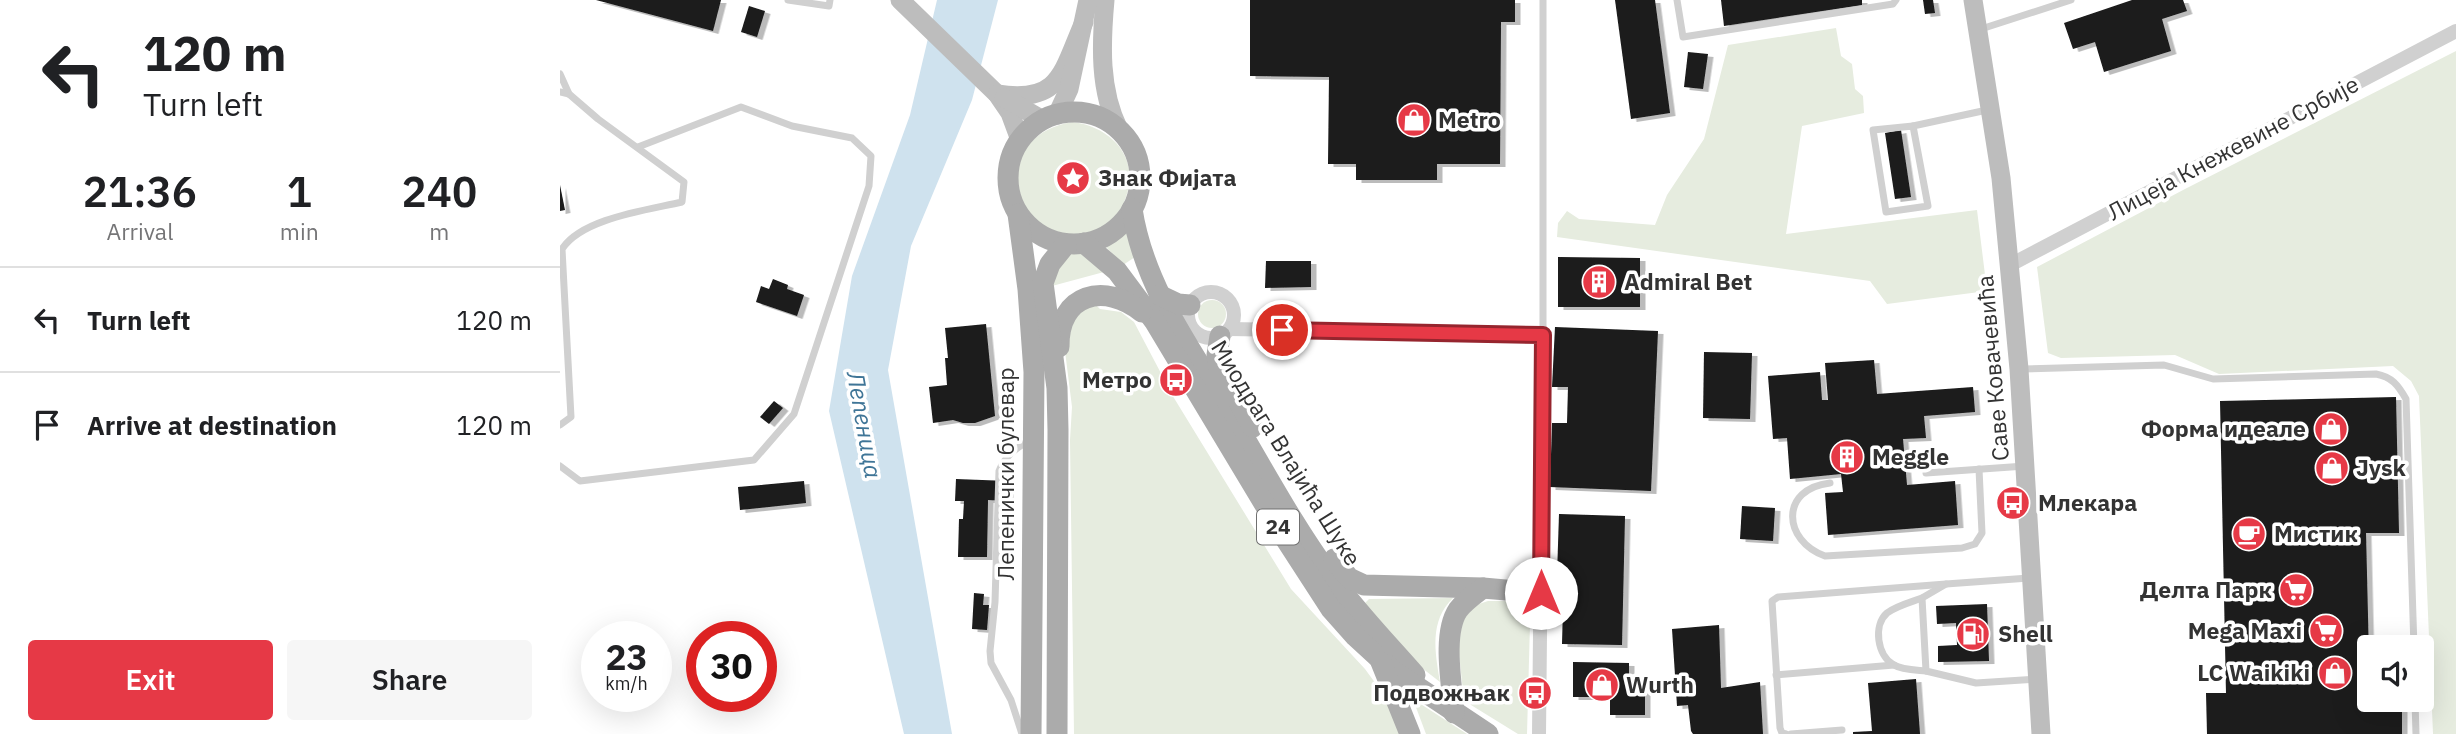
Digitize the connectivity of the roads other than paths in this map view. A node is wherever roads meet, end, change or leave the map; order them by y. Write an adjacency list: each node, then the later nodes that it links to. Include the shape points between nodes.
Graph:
1 (788, 0): 2 (lane, via 829,6)
2 (830, 0)
3 (1088, 0): 11 (street)
4 (1105, 0): 21 (street, via 1101,41 1105,90)
5 (1543, 0): 32 (lane)
6 (1677, 0): 7 (lane, via 1683,37)
7 (1896, 0)
8 (1973, 0): 12 (street, Саве Ковачевића)
9 (2071, 0): 12 (lane)
10 (910, 4): 17 (street)
11 (1084, 22): 17 (street, via 1062,72 1049,88 1027,97); 19 (street, via 1069,89)
12 (1978, 30): 18 (street, Саве Ковачевића)
13 (2456, 31): 27 (street, Лицеја Кнежевине Србије)
14 (560, 74): 16 (lane)
15 (560, 92): 16 (lane)
16 (569, 94): 23 (lane)
17 (997, 94): 19 (street); 22 (street)
18 (1991, 109): 20 (lane); 27 (street, Саве Ковачевића)
19 (1050, 117): 21 (main road, via 1090,114); 22 (main road)
20 (1913, 126): 20 (lane, via 1873,130 1886,212 1928,206)
21 (1119, 130): 24 (main road, 24, via 1139,167)
22 (1020, 140): 25 (main road, via 1008,180)
23 (638, 147): 35 (lane, via 684,183 682,202 608,220 569,238 562,249 571,417); 37 (lane, via 741,107 792,126 852,138 871,156 869,186 794,414 754,460 580,481)
24 (1132, 209): 26 (main road, via 1111,232); 28 (main road, Миодрага Влајића Шуке / 24)
25 (1018, 214): 26 (main road, 24, via 1051,240); 36 (main road, Лепенички булевар, via 1033,359)
26 (1075, 243): 30 (main road, Миодрага Влајића Шуке / 24, via 1108,261); 34 (main road, Лепенички булевар, via 1050,264 1043,283)
27 (2010, 265): 33 (street, Саве Ковачевића)
28 (1159, 295): 29 (main road); 41 (main road, Миодрага Влајића Шуке / 24)
29 (1189, 305): 31 (street, via 1188,321 1197,334); 31 (street, via 1208,291 1223,294 1235,314)
30 (1155, 322): 34 (main road, via 1122,299 1099,295 1079,302 1060,327); 50 (main road, Миодрага Влајића Шуке / 24, via 1317,588 1354,636)
31 (1225, 332): 32 (street); 41 (main road, via 1218,366 1266,452)
32 (1543, 335): 47 (street)
33 (2019, 369): 38 (street, Саве Ковачевића); 49 (lane, via 2164,365 2213,379 2388,376 2406,399)
34 (1057, 388): 60 (main road, Лепенички булевар)
35 (560, 425)
36 (1035, 437): 58 (lane, via 1010,452 999,471 990,651); 59 (main road, Лепенички булевар)
37 (560, 466)
38 (2026, 466): 39 (lane); 44 (street, Саве Ковачевића)
39 (1979, 469): 40 (lane); 42 (lane, via 1982,533 1975,544 1962,548 1825,556 1811,551 1800,538 1793,508 1800,494 1815,485)
40 (1926, 474)
41 (1273, 484): 43 (main road, Миодрага Влајића Шуке / 24)
42 (1830, 484)
43 (1286, 506): 46 (main road, via 1359,584); 55 (main road, Миодрага Влајића Шуке / 24, via 1338,587)
44 (2033, 578): 45 (lane); 54 (street, Саве Ковачевића)
45 (1946, 584): 48 (lane); 53 (lane, via 1778,597 1771,608)
46 (1483, 588): 47 (main road); 55 (main road, via 1458,610 1450,628)
47 (1541, 593): 63 (street)
48 (1922, 598): 51 (lane, via 1889,611 1881,620 1878,636 1883,653); 52 (lane)
49 (2414, 635)
50 (1380, 660): 55 (main road, Миодрага Влајића Шуке / 24); 61 (main road)
51 (1894, 665): 52 (lane); 53 (lane)
52 (1926, 671): 54 (lane, via 1976,683)
53 (1776, 675): 64 (lane, via 1780,728)
54 (2039, 679): 65 (street, Саве Ковачевића)
55 (1446, 707): 62 (main road, Миодрага Влајића Шуке / 24)
56 (2416, 712): 66 (lane)
57 (1842, 730): 64 (lane)
58 (1022, 734)
59 (1031, 734)
60 (1057, 734)
61 (1410, 734)
62 (1488, 734)
63 (1539, 734)
64 (1788, 734)
65 (2041, 734)
66 (2417, 734)

